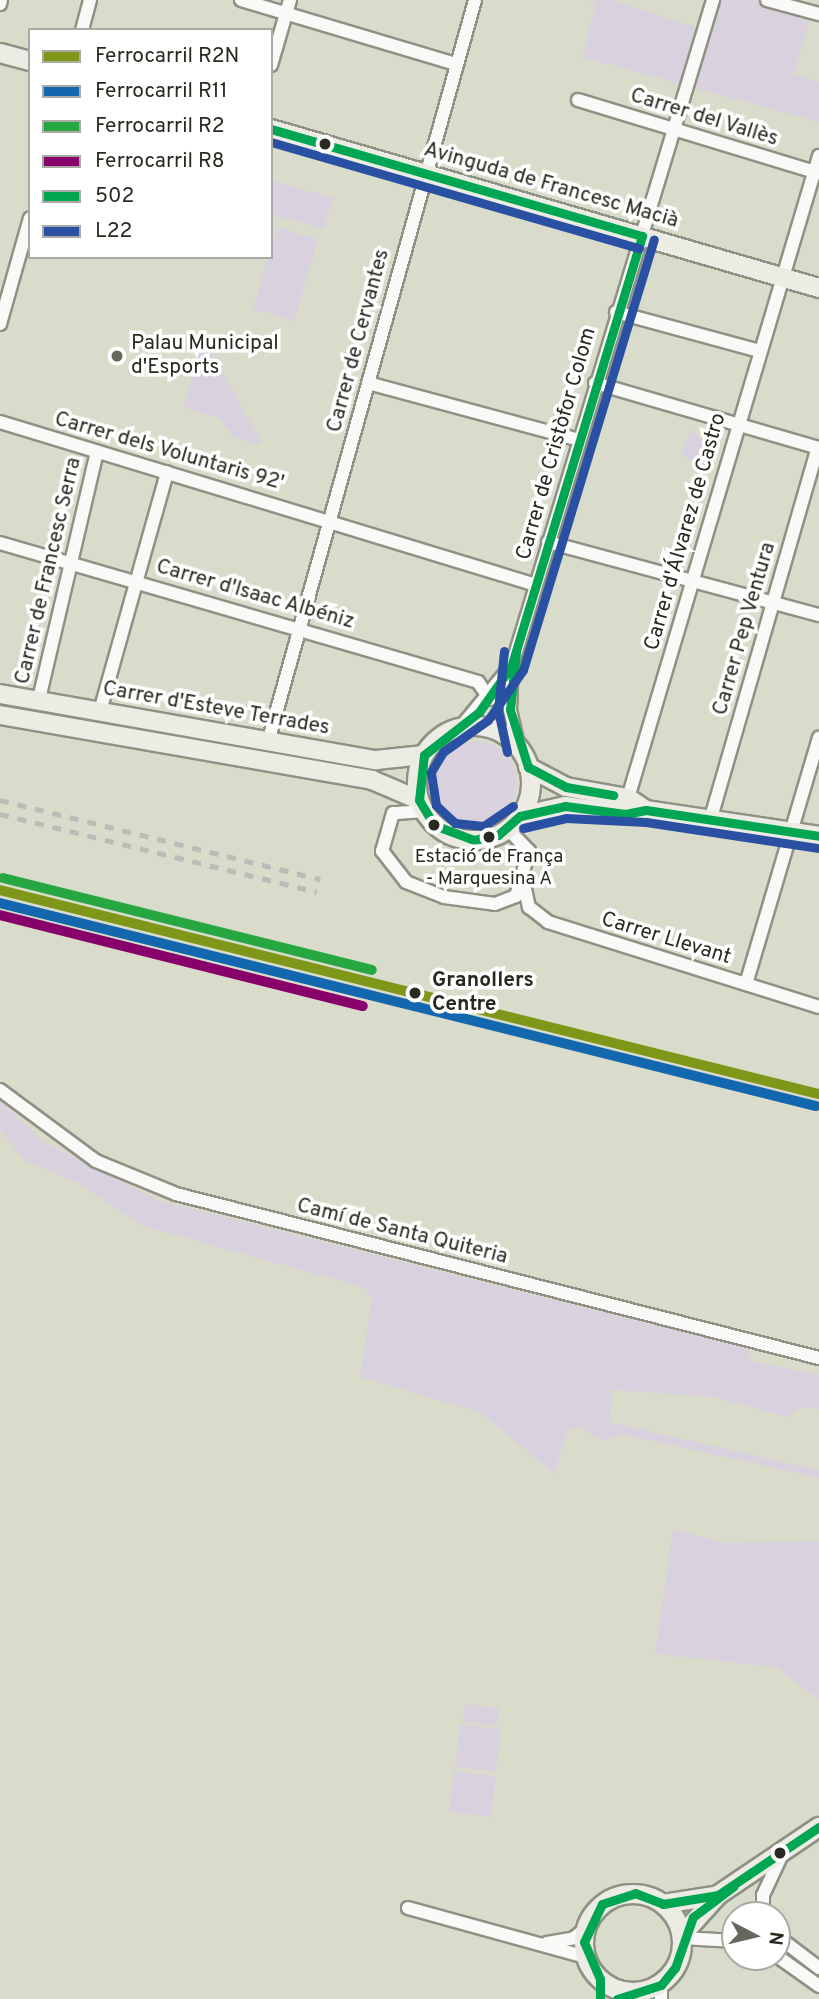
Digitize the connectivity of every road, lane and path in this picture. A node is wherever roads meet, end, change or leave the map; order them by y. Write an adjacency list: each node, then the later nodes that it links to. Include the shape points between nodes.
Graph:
1 (90, 0): 8 (street)
2 (241, 0): 6 (street)
3 (475, 0): 12 (street, Carrer de Cervantes)
4 (713, 0): 14 (street, Carrer de Cristòfor Colom)
5 (767, 0): 7 (street)
6 (288, 6): 10 (street); 12 (street)
7 (819, 14)
8 (83, 28)
9 (0, 53): 11 (street)
10 (273, 58)
11 (28, 60)
12 (456, 64): 17 (street, Carrer de Cervantes)
13 (578, 100): 14 (street, Carrer del Vallès)
14 (675, 128): 18 (street, Carrer del Vallès); 20 (street, Carrer de Cristòfor Colom)
15 (273, 129): 17 (street, Avinguda de Francesc Macià)
16 (819, 156): 18 (street, Carrer d'Álvarez de Castro)
17 (425, 173): 20 (street, Avinguda de Francesc Macià); 26 (street, Carrer de Cervantes)
18 (817, 173): 21 (street, Carrer d'Álvarez de Castro)
19 (28, 225): 24 (street)
20 (642, 236): 21 (street, Avinguda de Francesc Macià); 23 (street, Carrer de Cristòfor Colom)
21 (782, 277): 22 (street, Avinguda de Francesc Macià); 25 (street, Carrer d'Álvarez de Castro)
22 (819, 288)
23 (616, 312): 25 (street); 27 (street, Carrer de Cristòfor Colom)
24 (0, 324)
25 (760, 351): 29 (street, Carrer d'Álvarez de Castro)
26 (368, 383): 30 (street); 34 (street, Carrer de Cervantes)
27 (595, 383): 29 (street); 30 (street, Carrer de Cristòfor Colom)
28 (0, 422): 32 (street, Carrer dels Voluntaris 92')
29 (738, 422): 31 (street); 39 (street, Carrer d'Álvarez de Castro)
30 (579, 440): 35 (street, Carrer de Cristòfor Colom)
31 (819, 448): 41 (street, Carrer Pep Ventura)
32 (97, 452): 33 (street, Carrer dels Voluntaris 92'); 37 (street, Carrer de Francesc Serra)
33 (167, 472): 34 (street, Carrer dels Voluntaris 92'); 38 (street)
34 (328, 519): 40 (street, Carrer dels Voluntaris 92'); 43 (street, Carrer de Cervantes)
35 (548, 542): 39 (street); 40 (street, Carrer de Cristòfor Colom)
36 (0, 543): 37 (street, Carrer d'Isaac Albéniz)
37 (73, 565): 38 (street, Carrer d'Isaac Albéniz); 46 (street, Carrer de Francesc Serra)
38 (136, 580): 43 (street, Carrer d'Isaac Albéniz); 48 (street)
39 (692, 583): 41 (street); 56 (street, Carrer d'Álvarez de Castro)
40 (536, 585): 44 (street, Carrer de Cristòfor Colom)
41 (772, 604): 42 (street); 59 (street, Carrer Pep Ventura)
42 (819, 615)
43 (300, 629): 47 (street, Carrer d'Isaac Albéniz, via 478,682); 52 (street, Carrer de Cervantes)
44 (512, 665): 47 (street, Carrer de Cristòfor Colom); 53 (street, Carrer de Cristòfor Colom, via 510,710)
45 (0, 694): 46 (street, Carrer d'Esteve Terrades)
46 (39, 699): 48 (street, Carrer d'Esteve Terrades)
47 (490, 699): 50 (street, Carrer de Cristòfor Colom)
48 (100, 711): 52 (street, Carrer d'Esteve Terrades)
49 (0, 715): 57 (street, Carrer d'Esteve Terrades, via 372,780)
50 (460, 728): 53 (street, via 493,729); 54 (street)
51 (819, 738): 61 (street)
52 (268, 742): 54 (street, Carrer d'Esteve Terrades, via 376,760)
53 (519, 749): 55 (street)
54 (424, 755): 57 (street)
55 (528, 767): 56 (street, via 566,787); 60 (street, via 528,800)
56 (628, 798): 58 (street)
57 (421, 805): 60 (street, via 435,825 462,839 486,839); 63 (street, via 393,813 382,835 388,864 405,882 434,894 495,904 510,901)
58 (646, 810): 59 (street); 60 (street, via 625,814 565,806)
59 (710, 821): 61 (street)
60 (514, 822): 63 (street, via 529,851)
61 (791, 832): 62 (street); 64 (street)
62 (819, 836)
63 (524, 884): 64 (street, Carrer Llevant, via 529,907 548,922)
64 (746, 984): 65 (street, Carrer Llevant)
65 (819, 1007)
66 (0, 1090): 67 (street, Camí de Santa Quiteria, via 96,1161 176,1194)
67 (819, 1358)
68 (819, 1827): 69 (street)
69 (780, 1859): 70 (street); 71 (street, via 768,1882)
70 (718, 1895): 72 (street); 75 (street)
71 (765, 1901)
72 (663, 1904): 74 (street, via 635,1894 618,1896 602,1904); 75 (street)
73 (408, 1908): 77 (street)
74 (586, 1929): 77 (street, via 574,1938); 79 (street)
75 (682, 1936): 76 (street); 84 (street, via 675,1968)
76 (721, 1940)
77 (547, 1942): 79 (street)
78 (791, 1947): 81 (street)
79 (586, 1957): 82 (street)
80 (791, 1966): 83 (street)
81 (819, 1968)
82 (600, 1979): 85 (street); 86 (street)
83 (819, 1986)
84 (661, 1992): 85 (street)
85 (625, 1996)
86 (600, 1999)

